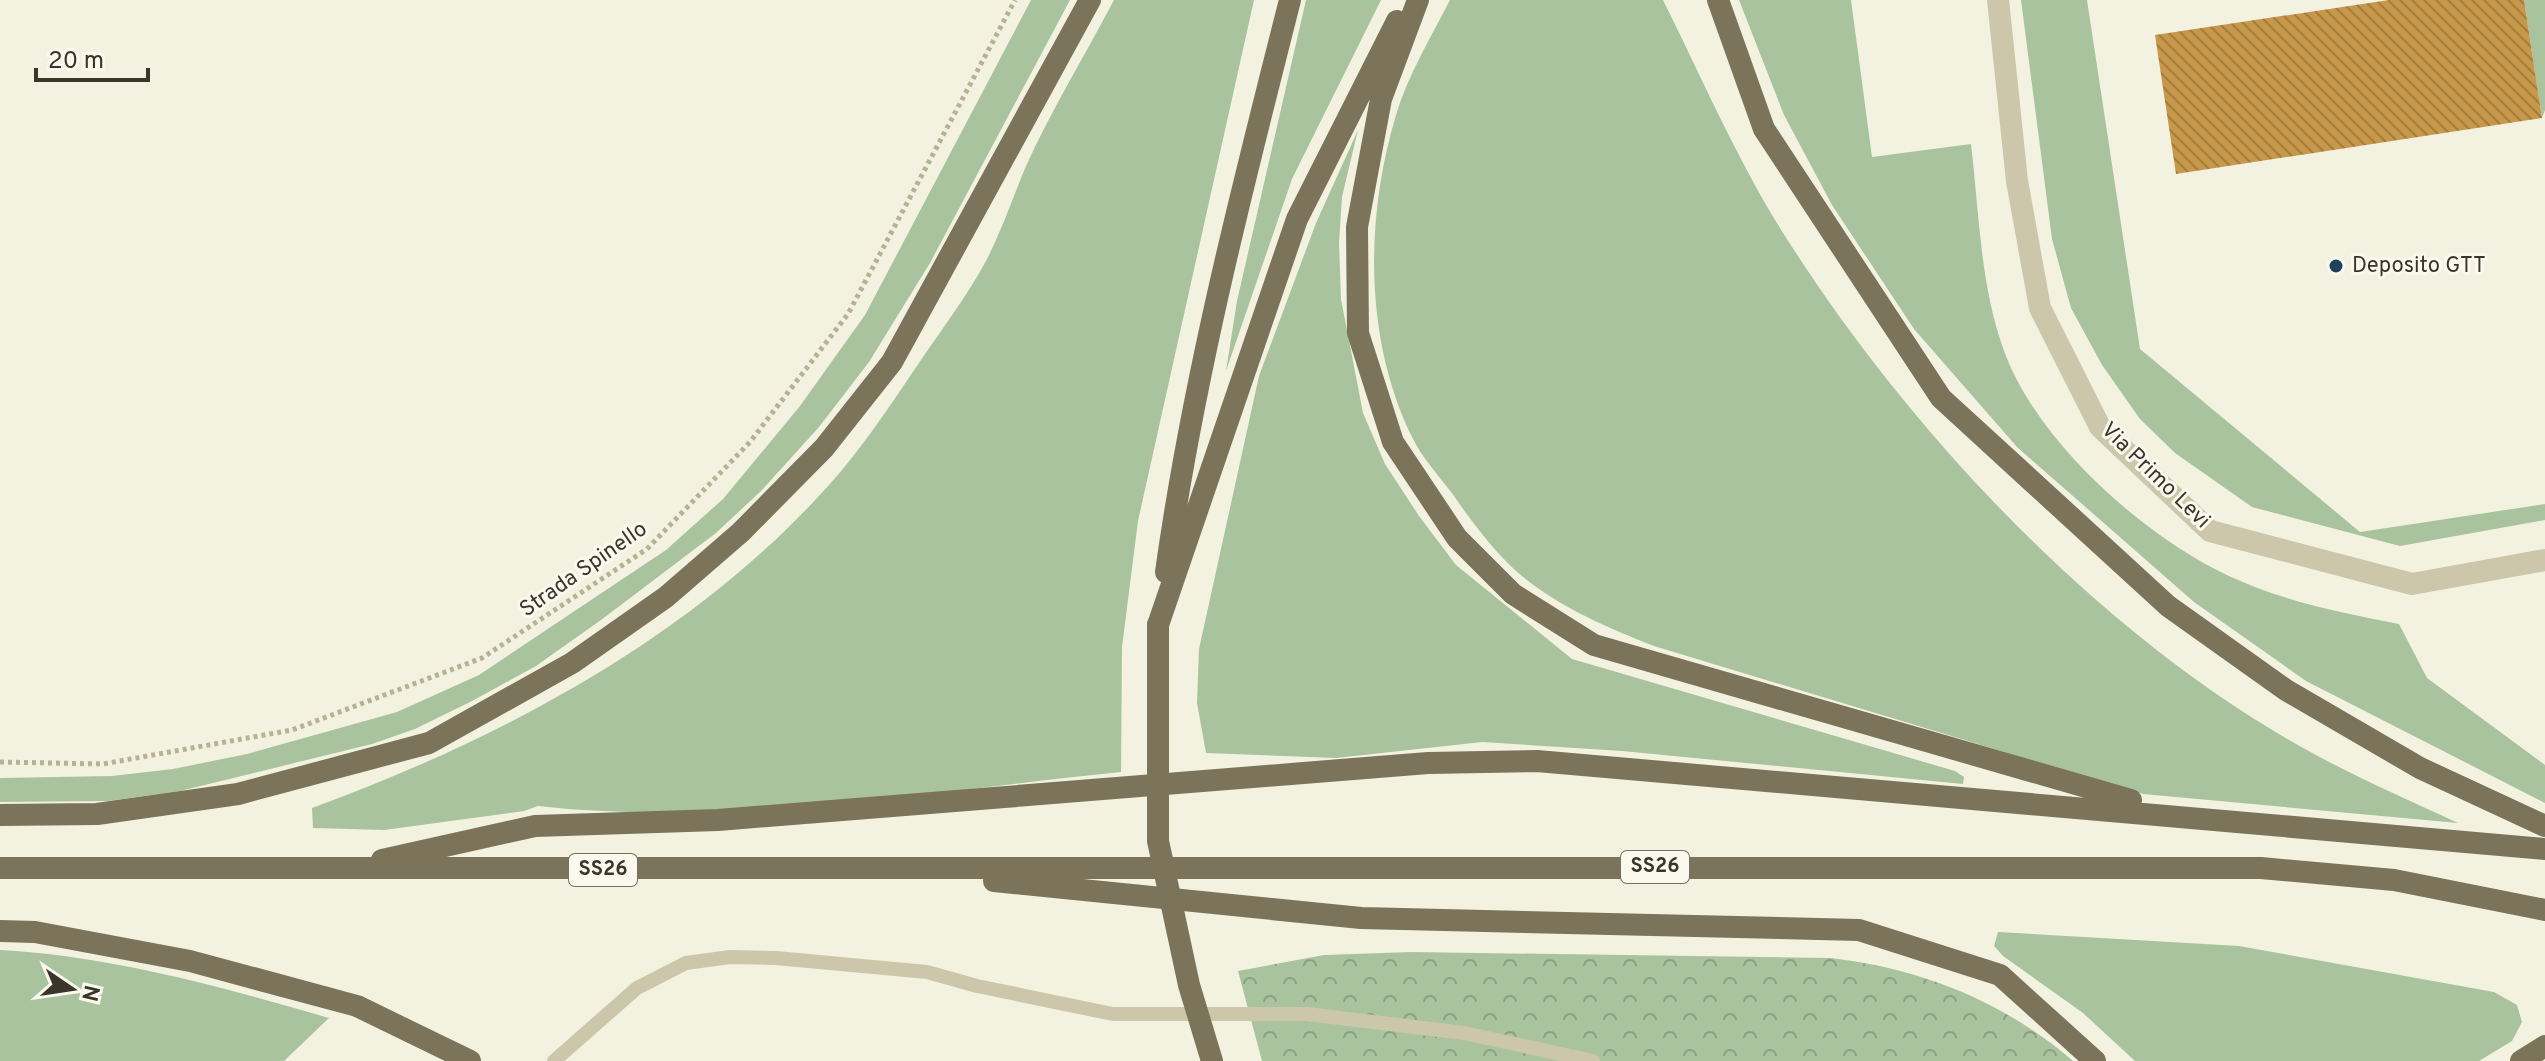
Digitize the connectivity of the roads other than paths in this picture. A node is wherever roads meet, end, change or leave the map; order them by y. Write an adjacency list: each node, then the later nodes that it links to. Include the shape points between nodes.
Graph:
1 (1090, 0): 9 (main road, via 892,362 824,448 741,532 666,597 572,663 429,743 238,794 97,814)
2 (1290, 0): 8 (main road, via 1236,211 1179,475)
3 (1407, 0): 8 (main road, via 1297,219)
4 (1418, 0): 10 (main road, via 1381,99 1357,227 1358,333 1393,442 1457,538 1513,594 1594,645)
5 (1718, 0): 11 (main road, via 1764,129 1941,398 2168,606 2286,690 2406,761)
6 (1998, 0): 7 (street, Via Primo Levi, via 2017,181 2040,308 2100,427 2210,531 2412,584)
7 (2545, 560)
8 (1158, 625): 21 (main road, bridge, via 1158,841 1189,985)
9 (0, 815)
10 (2182, 815): 12 (main road); 14 (main road, via 1537,761 1428,763 718,820 535,826)
11 (2545, 826)
12 (2545, 849)
13 (0, 868): 14 (main road, SS26)
14 (341, 868): 15 (main road, SS26)
15 (865, 869): 16 (main road, SS26, via 2261,868 2394,880); 23 (main road, via 1361,918 1859,930 2000,975)
16 (2545, 910)
17 (0, 931): 19 (main road, via 35,932 190,961 357,1006)
18 (2545, 1046): 24 (main road)
19 (470, 1061)
20 (554, 1061): 22 (lane, via 637,988 686,963 730,957 927,972 1113,1014 1307,1014 1464,1033)
21 (1212, 1061)
22 (1593, 1061)
23 (2095, 1061)
24 (2521, 1061)

